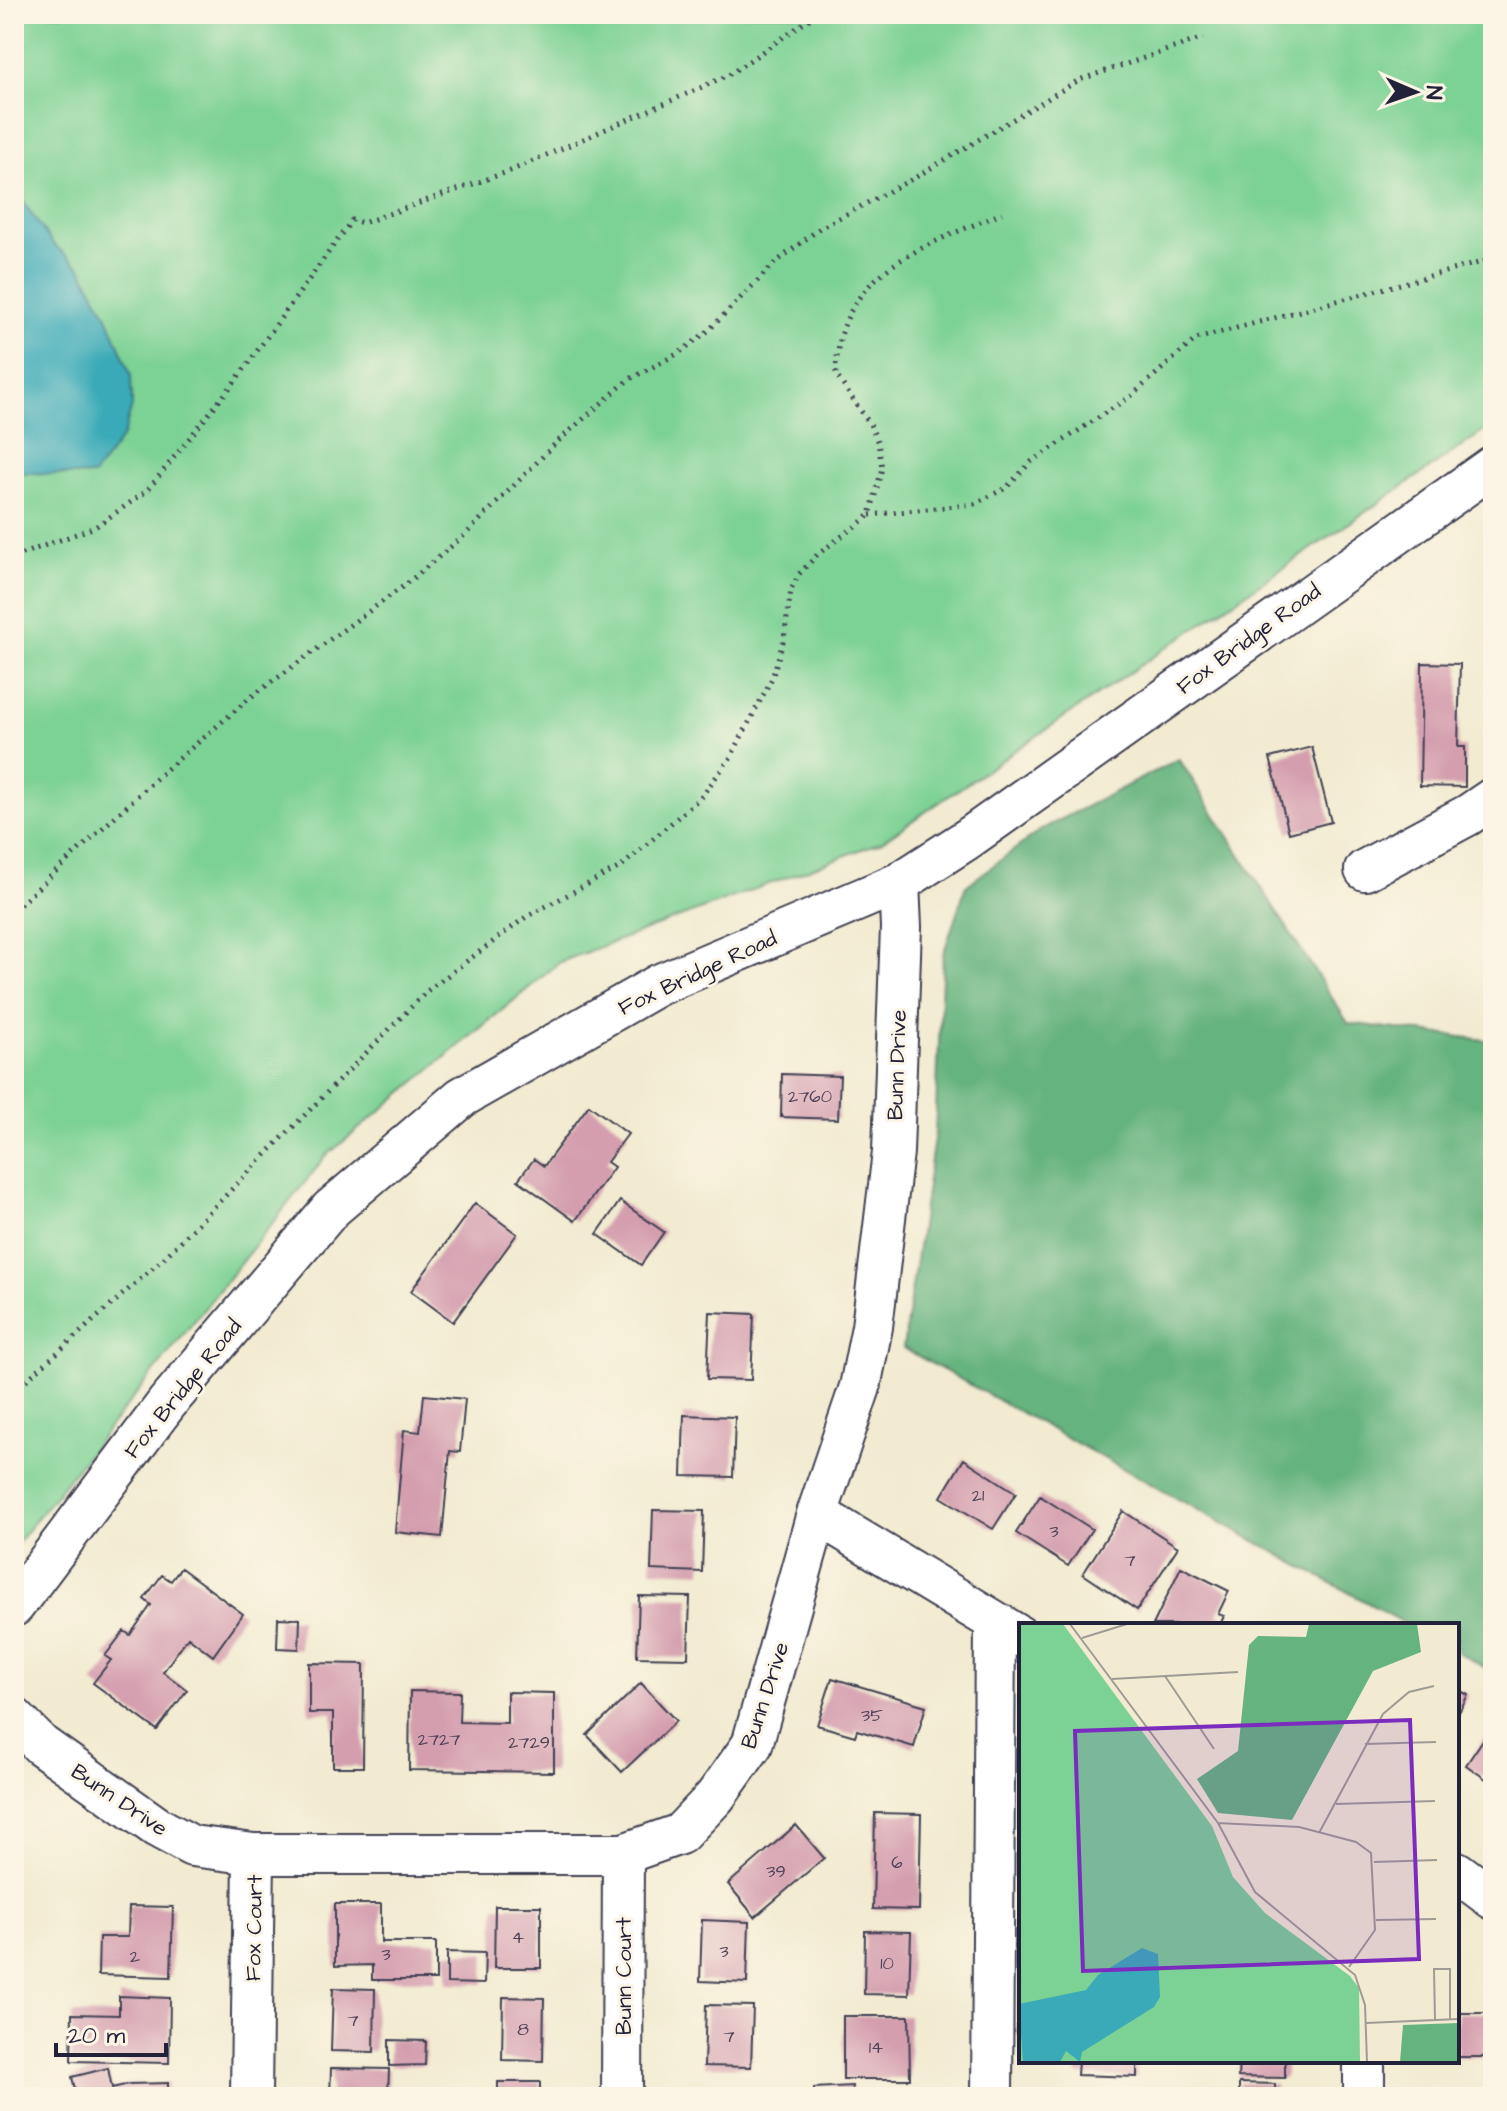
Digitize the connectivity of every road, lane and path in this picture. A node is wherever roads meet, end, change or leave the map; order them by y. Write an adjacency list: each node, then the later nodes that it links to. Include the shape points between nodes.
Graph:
1 (817, 14): 7 (path, via 730,74 623,123 458,191 363,223 352,220 236,380 147,491 95,527)
2 (1203, 38): 11 (path, via 1079,80 820,228 775,263 708,331 628,380 405,585 251,697 182,755)
3 (1002, 213): 6 (path, via 887,269 858,295 842,326 836,375 870,424 882,468)
4 (1493, 259): 6 (path, via 1196,339 1131,396 1031,462 1006,488 974,504)
5 (1493, 466): 10 (street, Fox Bridge Road)
6 (870, 515): 12 (path, via 799,574 772,678 731,757 701,797 622,866 526,917 427,991 164,1258)
7 (14, 557)
8 (1493, 798): 9 (street)
9 (1365, 870)
10 (899, 883): 13 (street, Bunn Drive, via 893,1152 872,1327 860,1387); 14 (street, Fox Bridge Road, via 658,985 462,1097 331,1209 167,1403)
11 (14, 910)
12 (14, 1391)
13 (817, 1514): 15 (street); 18 (street, Bunn Drive, via 752,1745 680,1834)
14 (14, 1606)
15 (1008, 1630): 24 (street)
16 (14, 1718): 17 (street, Bunn Drive, via 41,1745 157,1827 192,1846)
17 (254, 1854): 18 (street, Bunn Drive); 22 (street, Fox Court)
18 (623, 1854): 23 (street, Bunn Court)
19 (1459, 1874): 20 (street)
20 (1493, 1899)
21 (1364, 2063): 25 (street)
22 (251, 2097)
23 (622, 2097)
24 (992, 2097)
25 (1364, 2097)

